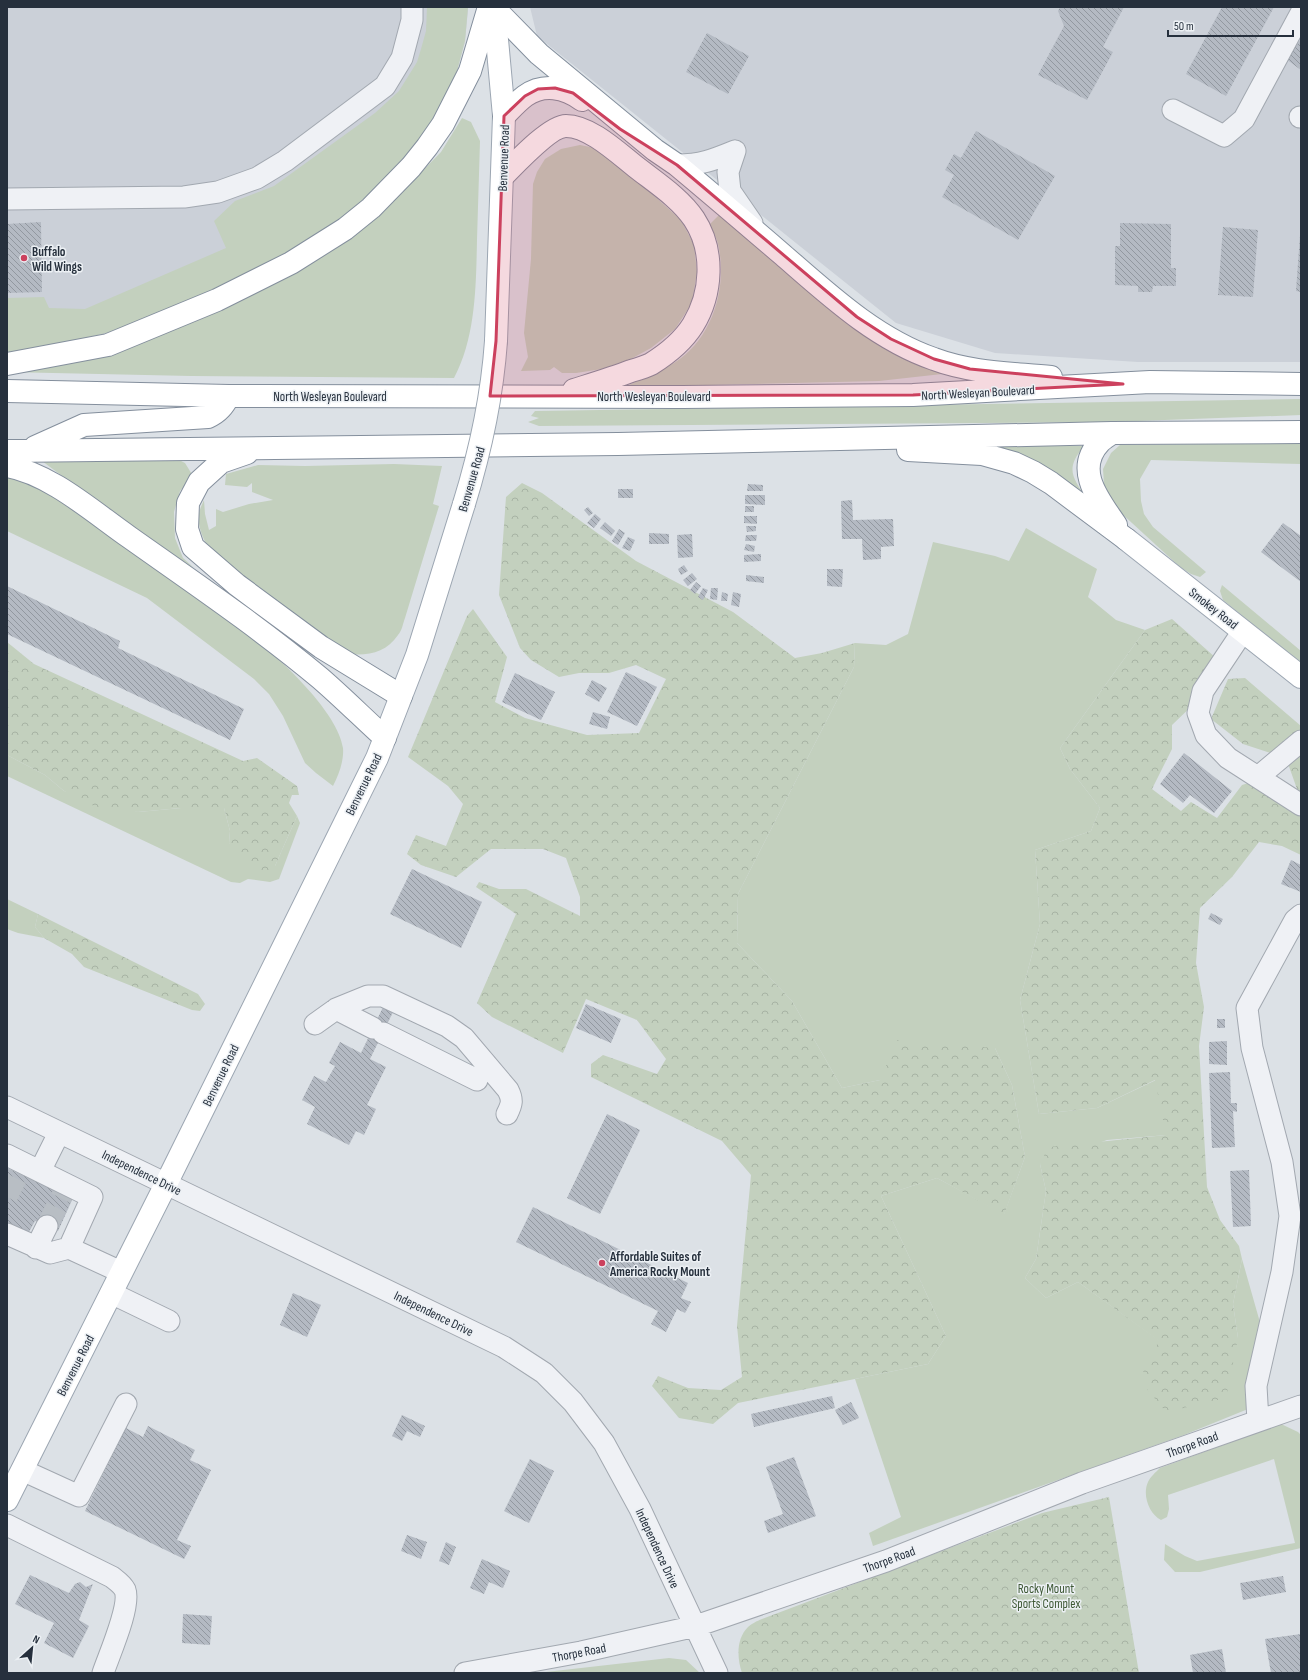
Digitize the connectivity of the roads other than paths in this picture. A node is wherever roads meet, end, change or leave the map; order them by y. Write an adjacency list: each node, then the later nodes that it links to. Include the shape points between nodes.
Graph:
1 (412, 7): 9 (street, via 412,20 402,58 385,86 257,178 218,192 184,197)
2 (492, 7): 5 (main road, Benvenue Road); 6 (main road, via 539,54); 11 (main road, via 470,72 444,124 411,167 371,208 345,229 292,263 217,300 108,345)
3 (1301, 12): 4 (street, via 1244,119 1224,136)
4 (1173, 110)
5 (504, 116): 6 (main road, via 525,96 538,89 555,88 573,93 620,129); 8 (main road, Benvenue Road)
6 (655, 150): 7 (main road)
7 (677, 165): 10 (main road); 10 (street, via 710,162 735,151 728,172 730,191)
8 (503, 176): 16 (main road, via 546,135 565,126 581,130 601,140 680,204 694,219 707,253 705,301 692,326 672,350 650,365); 26 (main road, Benvenue Road, bridge, via 493,382 478,458 417,655)
9 (7, 199)
10 (763, 238): 12 (main road, via 857,317 891,339 934,359 970,369)
11 (7, 364)
12 (1123, 384): 13 (main road, North Wesleyan Boulevard); 16 (main road, North Wesleyan Boulevard, via 913,395)
13 (1301, 384)
14 (7, 391): 15 (main road, North Wesleyan Boulevard)
15 (229, 396): 16 (main road, North Wesleyan Boulevard); 21 (main road, via 219,410 208,417 84,425)
16 (554, 396)
17 (1301, 432): 18 (main road)
18 (1112, 433): 19 (main road); 23 (main road, via 1100,442 1090,457 1088,471 1092,489)
19 (787, 440): 20 (main road); 23 (main road, Smokey Road, via 982,454 1033,472)
20 (312, 447): 21 (main road); 26 (main road, via 273,449 221,462 199,482 188,503 187,529 193,547 237,585 321,646)
21 (17, 451)
22 (7, 466): 27 (main road, via 34,473 68,494 214,597 321,679)
23 (1126, 539): 24 (main road, Smokey Road)
24 (1243, 631): 25 (main road, Smokey Road); 29 (street, via 1203,692 1198,713 1206,735 1228,758)
25 (1301, 677)
26 (401, 696): 27 (main road, Benvenue Road)
27 (385, 738): 39 (main road, Benvenue Road)
28 (1301, 741): 29 (street)
29 (1258, 777): 30 (street)
30 (1301, 805)
31 (1301, 915): 49 (street, via 1295,920 1247,1008 1252,1048 1282,1162 1290,1216 1280,1279 1256,1386)
32 (336, 1009): 33 (street); 34 (street, via 378,1031); 34 (street, via 368,996 383,996 447,1026 464,1038)
33 (315, 1024)
34 (481, 1072): 36 (street, via 508,1090 512,1104)
35 (7, 1108): 37 (street, Independence Drive)
36 (507, 1114)
37 (60, 1133): 38 (street); 39 (street, Independence Drive)
38 (22, 1166): 43 (street, via 66,1189 92,1197)
39 (166, 1184): 44 (main road, Benvenue Road); 53 (street, Independence Drive, via 504,1347 544,1373 573,1402 604,1443 640,1509)
40 (47, 1226): 42 (street)
41 (7, 1234): 42 (street)
42 (36, 1248): 43 (street, via 50,1254)
43 (69, 1248): 44 (street)
44 (121, 1272): 45 (main road, Benvenue Road)
45 (111, 1293): 46 (street); 50 (main road, Benvenue Road)
46 (169, 1321)
47 (126, 1404): 50 (street, via 79,1496)
48 (1301, 1406): 49 (street, Thorpe Road)
49 (1258, 1421): 53 (street, Thorpe Road, via 1082,1483 886,1561)
50 (22, 1470): 51 (main road, Benvenue Road)
51 (7, 1500)
52 (7, 1525): 54 (street, via 121,1583 125,1591 126,1604)
53 (696, 1626): 55 (street, Thorpe Road, via 581,1652); 56 (street, Independence Drive)
54 (103, 1673)
55 (465, 1673)
56 (717, 1673)

